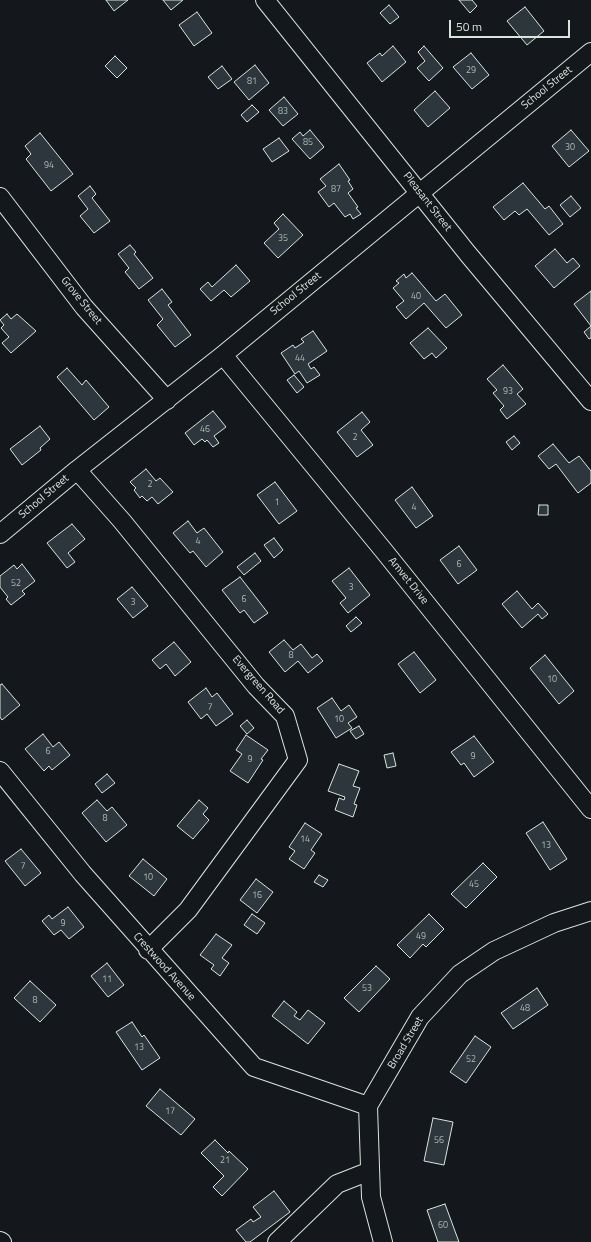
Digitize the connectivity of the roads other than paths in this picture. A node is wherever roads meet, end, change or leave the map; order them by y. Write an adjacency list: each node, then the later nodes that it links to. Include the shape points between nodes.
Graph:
1 (265, 0): 3 (street, Pleasant Street)
2 (591, 52): 3 (street, School Street)
3 (419, 193): 5 (street, School Street); 7 (street, Pleasant Street)
4 (0, 198): 6 (street, Grove Street, via 84,307)
5 (223, 354): 6 (street, School Street); 11 (street, Amvet Drive)
6 (167, 400): 8 (street, School Street)
7 (591, 402)
8 (77, 470): 9 (street, School Street); 13 (street, Evergreen Road, via 122,521 256,686 285,716 298,760 188,910)
9 (0, 534)
10 (0, 772): 13 (street, Crestwood Avenue)
11 (591, 809)
12 (591, 911): 14 (street, Broad Street, via 554,923 494,951 460,974 420,1017)
13 (148, 950): 14 (street, Crestwood Avenue, via 254,1067)
14 (368, 1106): 15 (street)
15 (370, 1171): 16 (street, via 337,1184); 17 (street, via 371,1197)
16 (277, 1242)
17 (383, 1242)

